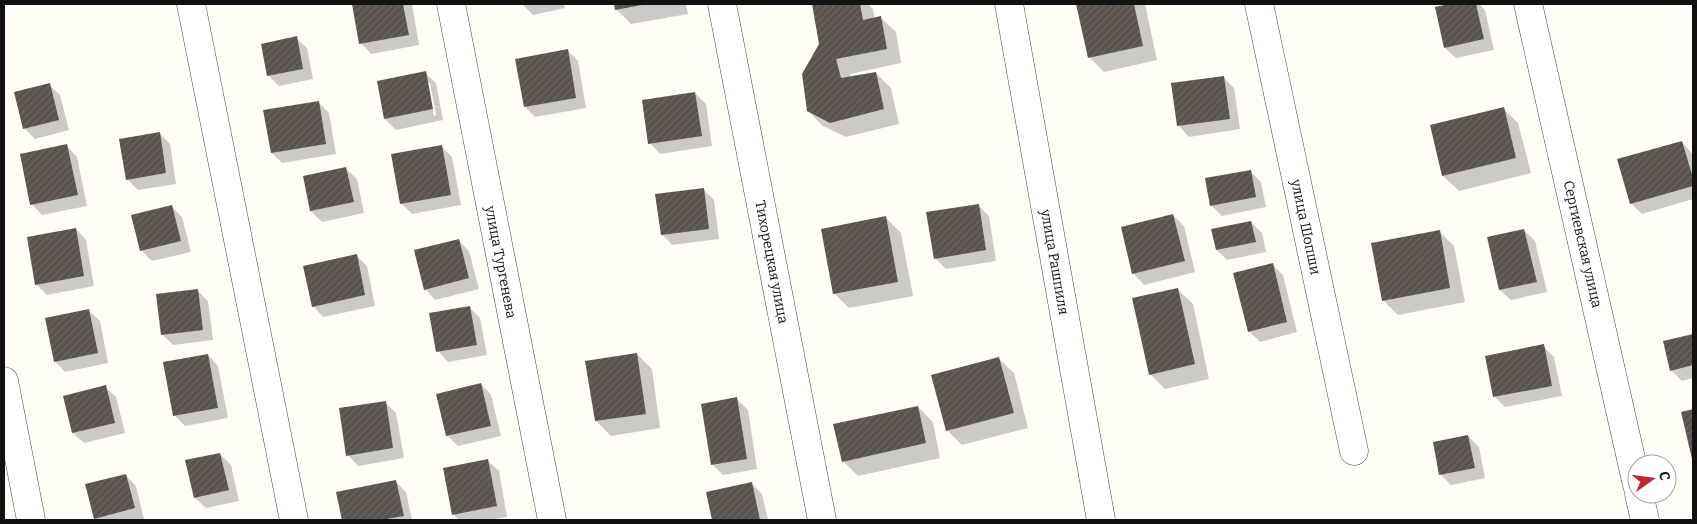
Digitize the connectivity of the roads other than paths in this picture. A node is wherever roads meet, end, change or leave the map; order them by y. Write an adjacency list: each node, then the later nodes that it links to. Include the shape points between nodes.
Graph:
1 (191, 4): 12 (street)
2 (451, 4): 13 (street, улица Тургенева)
3 (722, 4): 14 (street, Тихорецкая улица)
4 (1009, 4): 15 (street, улица Рашпиля)
5 (1259, 4): 8 (street, улица Шопши)
6 (1528, 4): 9 (street, Сергиевская улица)
7 (4, 381): 11 (street)
8 (1354, 451)
9 (1630, 454)
10 (1641, 504): 16 (street)
11 (30, 520)
12 (294, 520)
13 (552, 520)
14 (822, 520)
15 (1101, 520)
16 (1645, 520)

